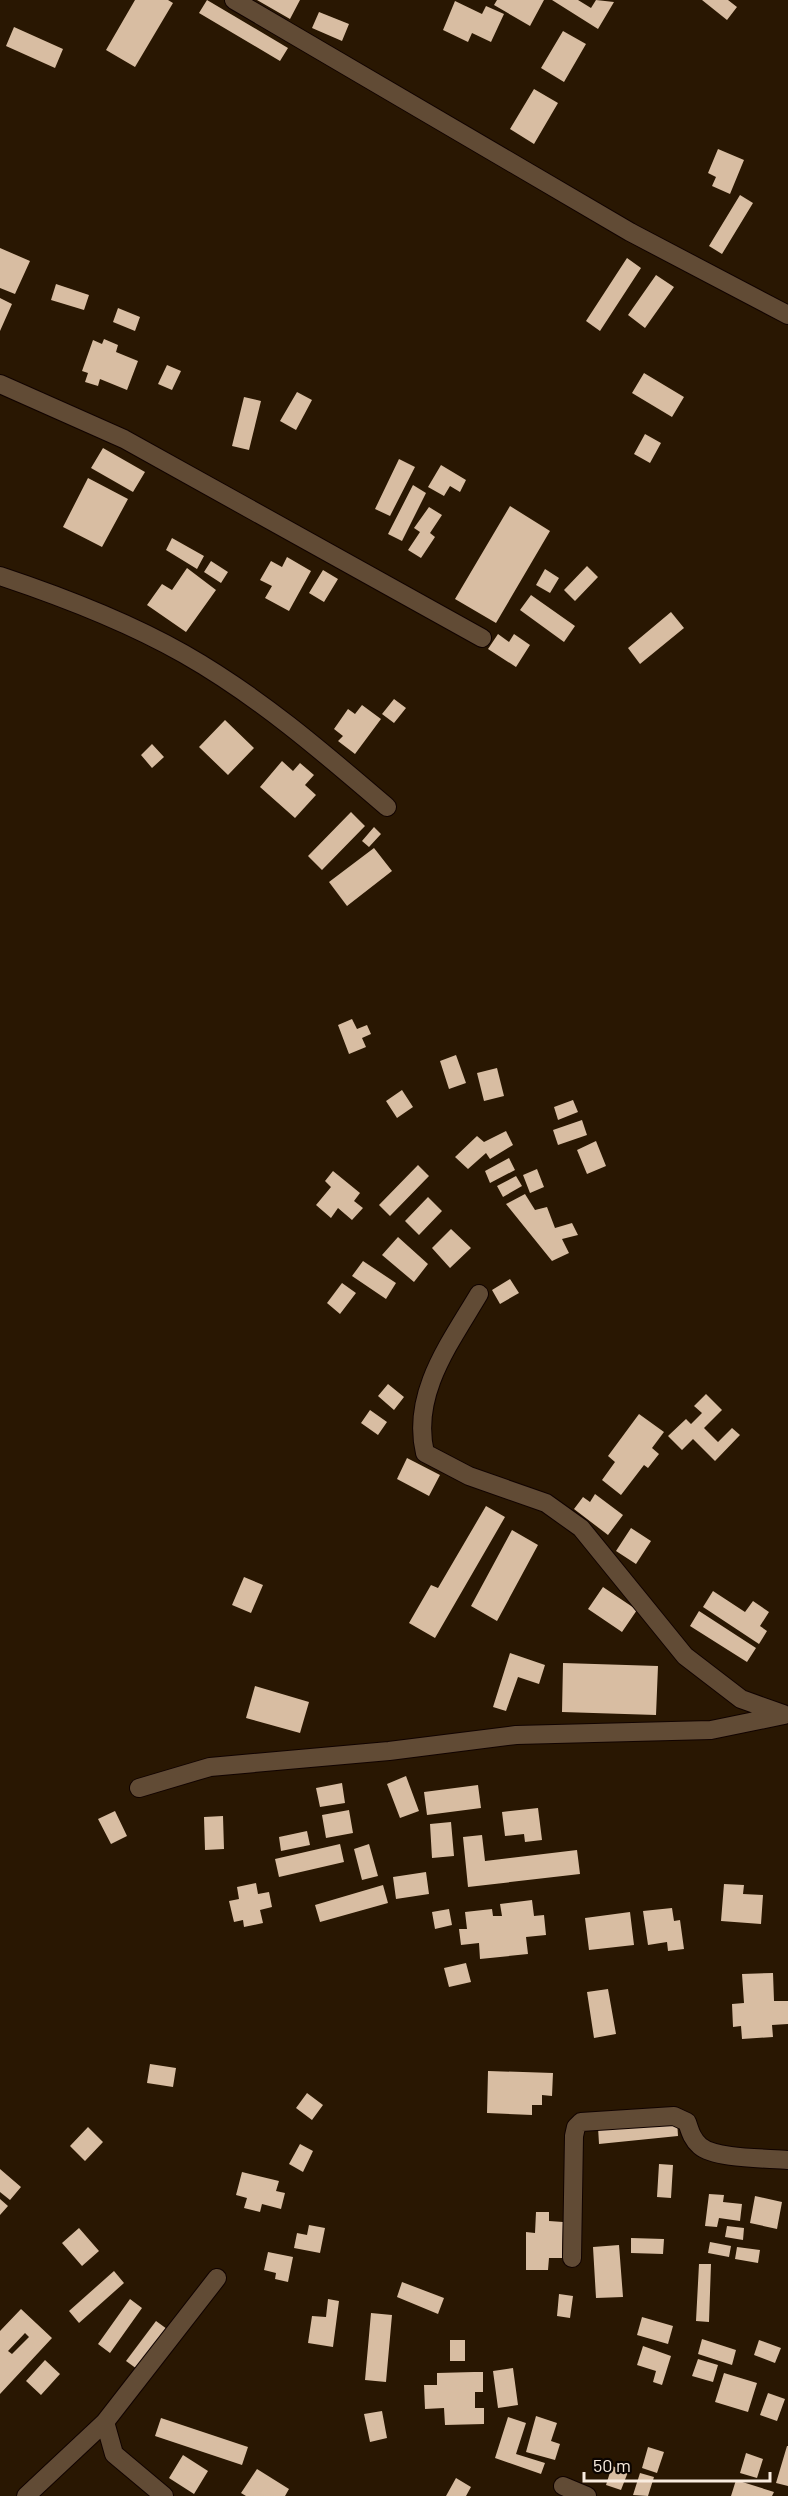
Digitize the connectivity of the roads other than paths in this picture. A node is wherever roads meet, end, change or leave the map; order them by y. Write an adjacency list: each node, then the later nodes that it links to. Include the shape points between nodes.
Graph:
1 (234, 0): 2 (street, via 630,232)
2 (788, 315)
3 (0, 384): 5 (street, via 124,439)
4 (0, 576): 6 (street, via 76,602 184,654 295,729)
5 (482, 638)
6 (387, 807)
7 (479, 1294): 8 (street, via 446,1348 423,1401 421,1436 425,1453 469,1476 546,1503 581,1528 685,1656 741,1699)
8 (786, 1715): 9 (street, via 711,1730 516,1735 210,1767)
9 (139, 1788)
10 (788, 2160): 11 (street, via 702,2148 692,2138 687,2122 674,2116 581,2122 574,2136)
11 (572, 2258)
12 (217, 2278): 13 (street)
13 (105, 2422): 15 (street); 16 (street, via 114,2454)
14 (563, 2486): 17 (street)
15 (26, 2496)
16 (164, 2496)
17 (587, 2496)

